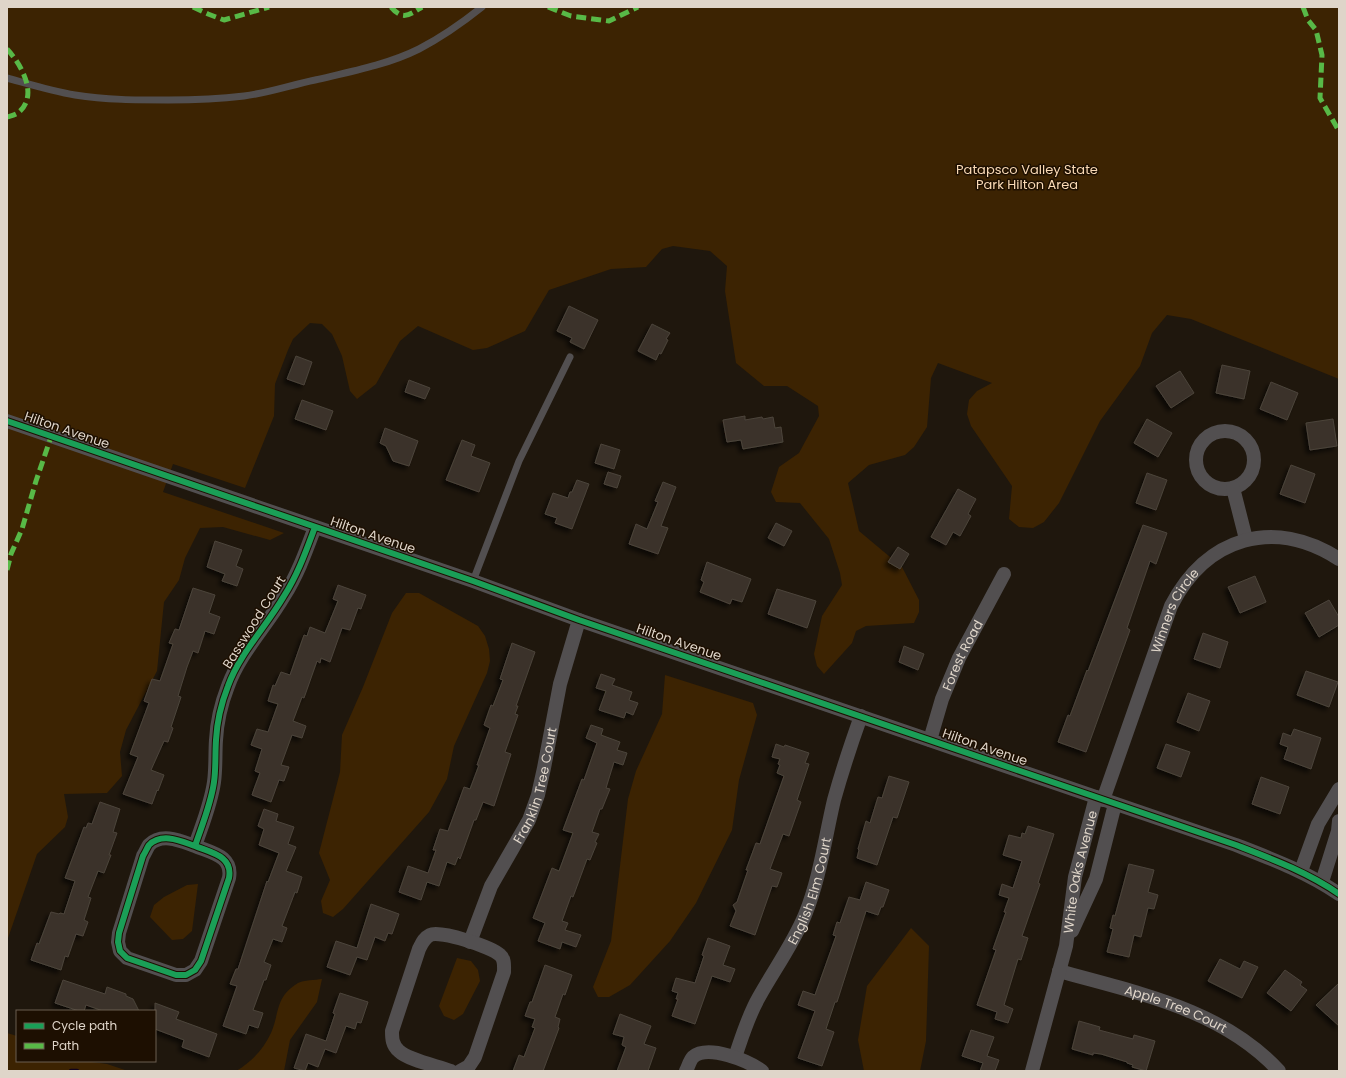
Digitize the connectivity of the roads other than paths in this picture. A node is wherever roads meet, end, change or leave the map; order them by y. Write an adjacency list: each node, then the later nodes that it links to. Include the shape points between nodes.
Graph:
1 (482, 7): 2 (lane, via 459,25 417,50 348,72 245,96 182,100 103,98)
2 (7, 78)
3 (570, 357): 10 (lane, via 519,461)
4 (7, 421): 6 (street, Hilton Avenue)
5 (1233, 488): 5 (street, via 1249,477 1254,462 1253,452 1241,437 1227,432 1217,432 1208,436 1202,443 1197,452 1197,466 1200,475 1210,485 1224,489); 7 (street)
6 (315, 527): 10 (street, Hilton Avenue); 17 (street, Basswood Court, via 284,598 250,644 228,685 220,710 214,783)
7 (1246, 539): 8 (street, Winners Circle, via 1288,538 1314,545); 15 (street, Winners Circle, via 1222,550 1202,564 1177,594 1168,613)
8 (1339, 559)
9 (1004, 574): 13 (street, Forest Road, via 959,658 942,699)
10 (473, 581): 11 (street, Hilton Avenue)
11 (579, 620): 12 (street, Hilton Avenue); 21 (street, Franklin Tree Court, via 560,684 538,795 529,820 491,886)
12 (861, 716): 13 (street, Hilton Avenue); 24 (street, English Elm Court, via 840,778 814,888 805,915 758,998)
13 (930, 740): 15 (street, Hilton Avenue)
14 (1339, 789): 18 (street, via 1318,824)
15 (1104, 801): 18 (street, Hilton Avenue, via 1236,845); 22 (street, White Oaks Avenue, via 1075,877); 22 (street, White Oaks Avenue, via 1096,879)
16 (1339, 821): 19 (street)
17 (195, 846): 17 (street, via 219,855 227,862 231,871 198,966 186,975 176,975 127,958 120,951 119,933 143,856 149,845 158,838 174,839)
18 (1301, 871): 19 (street, Hilton Avenue)
19 (1322, 882): 20 (street, Hilton Avenue)
20 (1339, 894)
21 (470, 942): 25 (street, via 441,934 431,934 424,940 392,1031 392,1041 405,1055); 26 (street, via 501,955 505,963 475,1057 469,1066)
22 (1066, 946): 23 (street, White Oaks Avenue)
23 (1059, 971): 29 (street, White Oaks Avenue); 30 (street, Apple Tree Court, via 1166,1002 1218,1023 1266,1056)
24 (735, 1057): 27 (street, via 700,1053 693,1058); 28 (street)
25 (452, 1071)
26 (460, 1071)
27 (686, 1071)
28 (762, 1071)
29 (1032, 1071)
30 (1279, 1071)

